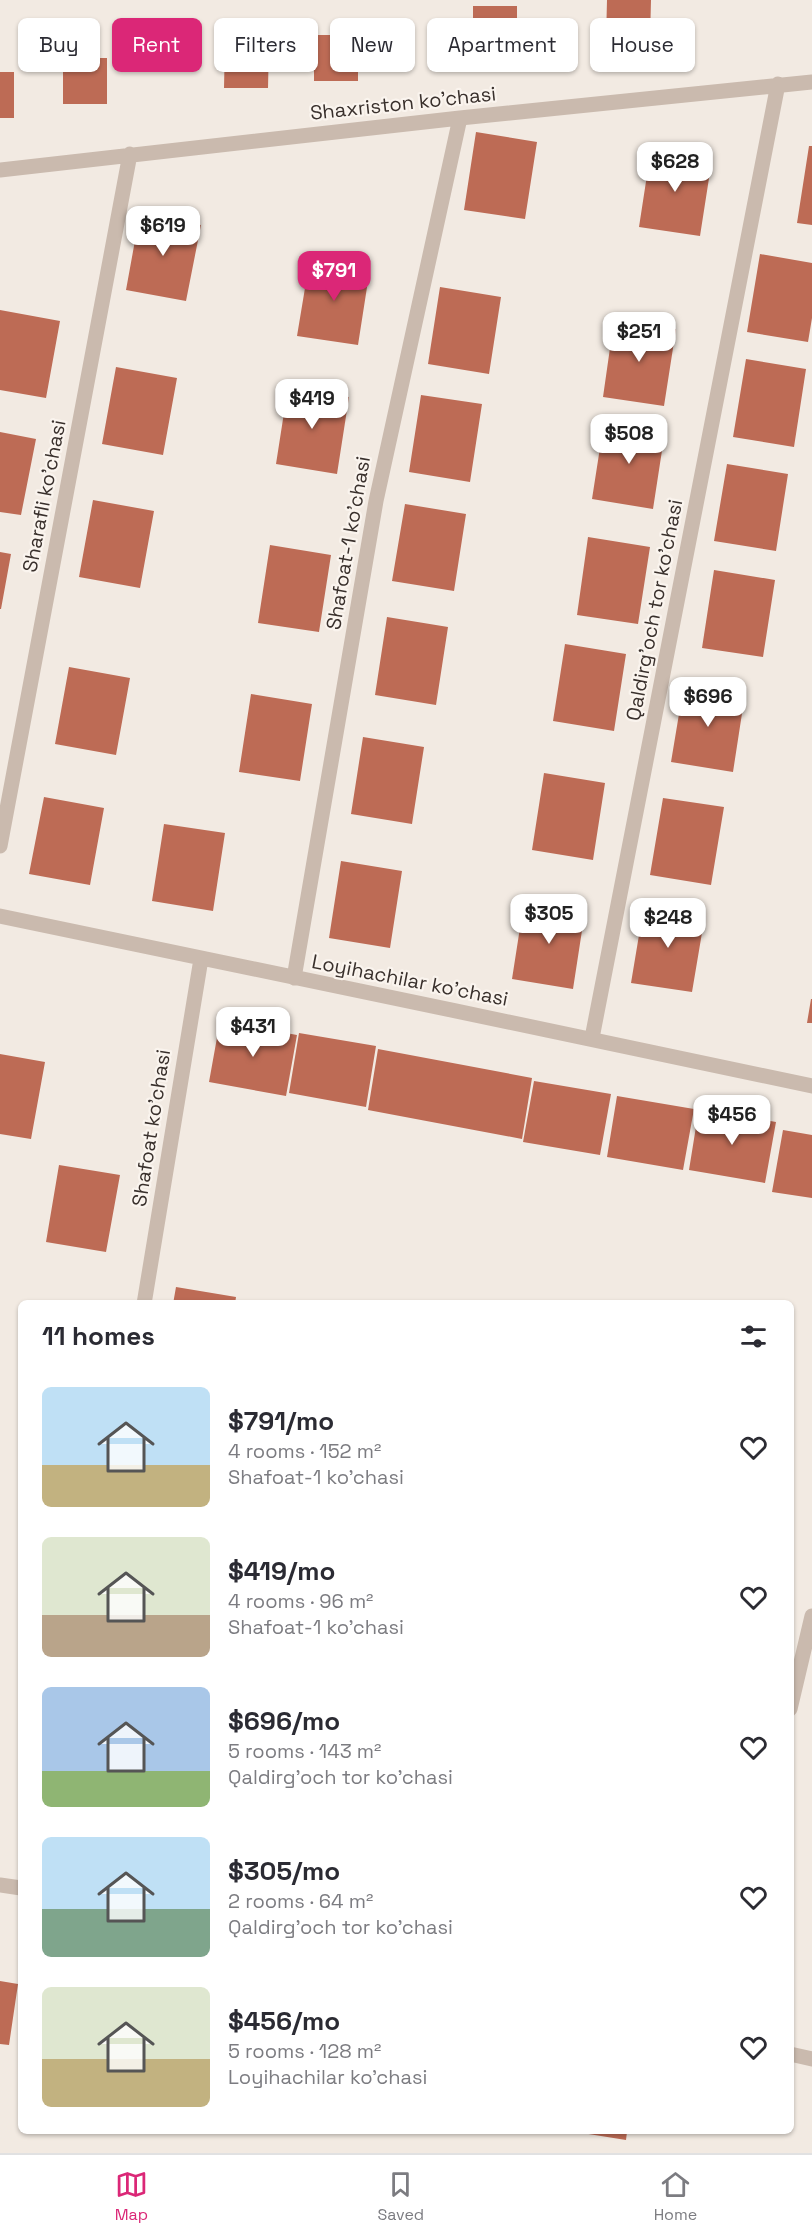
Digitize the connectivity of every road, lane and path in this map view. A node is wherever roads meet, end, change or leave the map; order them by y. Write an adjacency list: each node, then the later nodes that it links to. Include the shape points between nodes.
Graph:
1 (812, 82): 2 (street, Shaxriston ko'chasi)
2 (778, 84): 3 (street, Shaxriston ko'chasi); 10 (street, Qaldirg'och tor ko'chasi)
3 (460, 118): 4 (street, Shaxriston ko'chasi); 9 (street, Shafoat-1 ko'chasi, via 376,501)
4 (130, 154): 5 (street, Shaxriston ko'chasi); 6 (street, Sharafli ko'chasi)
5 (0, 170)
6 (0, 846)
7 (0, 916): 8 (street, Loyihachilar ko'chasi)
8 (201, 959): 9 (street, Loyihachilar ko'chasi); 12 (street, Shafoat ko'chasi)
9 (294, 978): 10 (street, Loyihachilar ko'chasi)
10 (592, 1038): 11 (street, Loyihachilar ko'chasi)
11 (812, 1086)
12 (145, 1300)
13 (812, 1616): 14 (street)
14 (794, 1692)
15 (0, 1885): 16 (street)
16 (18, 1888)
17 (794, 2055): 18 (street)
18 (812, 2059)

